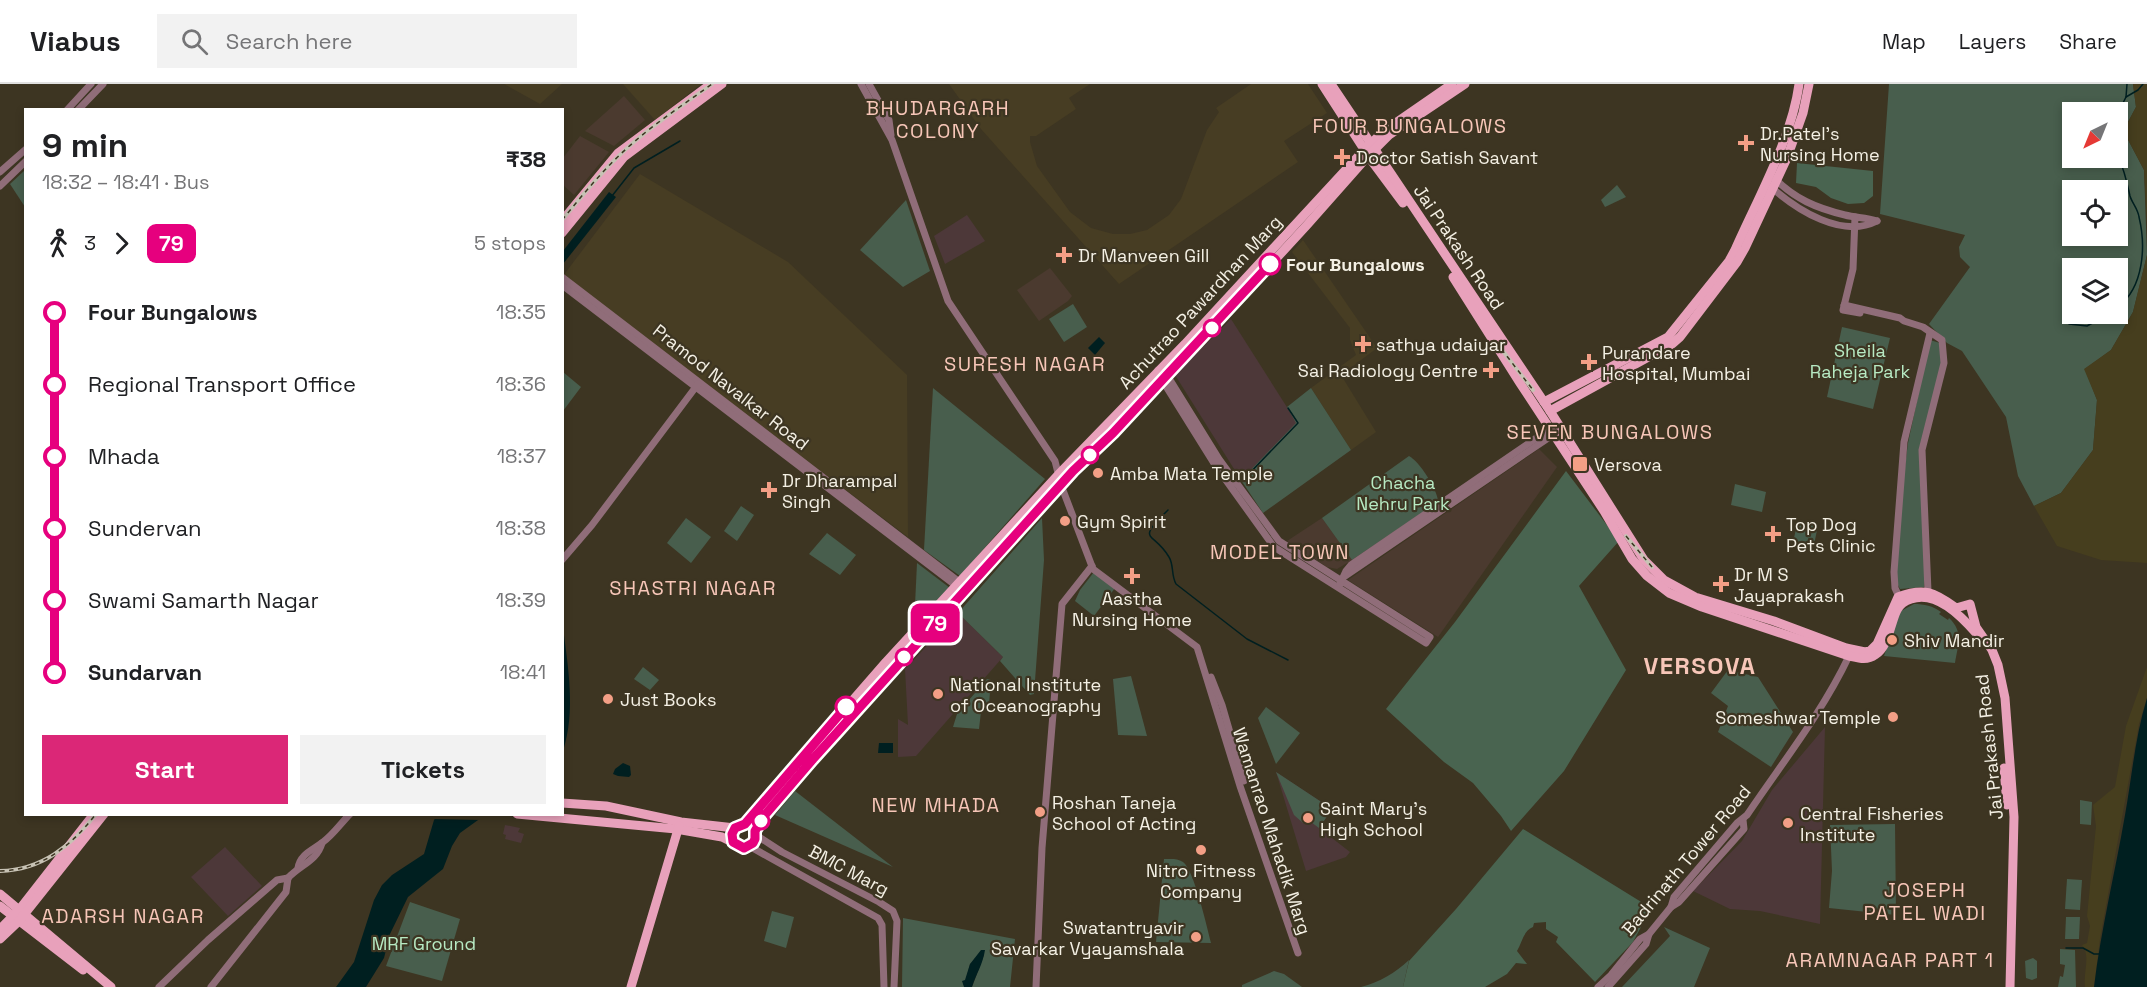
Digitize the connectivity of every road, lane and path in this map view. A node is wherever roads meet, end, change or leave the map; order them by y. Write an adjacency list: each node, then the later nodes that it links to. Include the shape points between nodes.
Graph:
1 (91, 84): 13 (street)
2 (103, 84): 14 (street)
3 (711, 84): 23 (main road, via 618,153)
4 (722, 84): 25 (main road, via 624,157)
5 (861, 84): 15 (street)
6 (869, 84): 15 (street, via 889,120)
7 (1322, 84): 16 (main road, Jai Prakash Road)
8 (1331, 84): 16 (main road, Jai Prakash Road)
9 (1452, 84): 16 (main road, via 1384,131)
10 (1465, 84): 16 (main road)
11 (1799, 84): 20 (main road)
12 (1809, 84): 20 (main road, via 1803,113)
13 (69, 108)
14 (80, 108)
15 (892, 140): 33 (street, via 948,301 1055,460)
16 (1369, 150): 28 (main road, Jai Prakash Road); 29 (main road, Achutrao Pawardhan Marg, via 1307,225)
17 (24, 151): 19 (street)
18 (24, 163): 21 (street)
19 (0, 172)
20 (1772, 181): 22 (street, via 1808,204); 24 (street, via 1805,213); 31 (main road, via 1729,261 1668,338)
21 (0, 186)
22 (1855, 217): 24 (street); 24 (street, via 1877,221)
23 (564, 219)
24 (1855, 226): 27 (street, via 1853,269 1844,308 1900,318)
25 (564, 231)
26 (564, 280): 30 (street, Pramod Navalkar Road)
27 (1930, 333): 39 (street, via 1942,340 1944,363 1922,450); 40 (street, via 1904,442 1895,554 1895,588)
28 (1503, 350): 31 (main road, Jai Prakash Road); 32 (main road, Jai Prakash Road)
29 (1162, 375): 33 (main road, Achutrao Pawardhan Marg); 34 (main road, Achutrao Pawardhan Marg, via 1113,433); 37 (street, via 1279,541)
30 (698, 385): 35 (street); 38 (street, Pramod Navalkar Road)
31 (1546, 407): 40 (main road, Jai Prakash Road, via 1644,560 1679,590 1865,652 1877,644)
32 (1552, 431): 37 (street, via 1351,565); 41 (main road, Jai Prakash Road, via 1632,559 1662,589 1702,607)
33 (1058, 475): 34 (street); 38 (main road, Achutrao Pawardhan Marg)
34 (1061, 485): 36 (street); 38 (main road, Achutrao Pawardhan Marg)
35 (564, 558)
36 (1092, 566): 36 (street, Wamanrao Mahadik Marg, via 1200,647 1222,705 1298,953 1197,647); 73 (street, via 1062,604 1043,836)
37 (1341, 582): 37 (street, via 1430,637 1426,643)
38 (961, 587): 48 (main road, via 801,757); 51 (main road, via 764,816)
39 (1928, 591): 40 (main road, via 1914,591); 42 (main road, Jai Prakash Road, via 1956,608 1970,604 1976,627 1998,665 2005,698)
40 (1900, 599): 41 (main road, Jai Prakash Road, via 1879,652 1865,659); 42 (main road, Jai Prakash Road, via 1917,597 1940,602 1962,617 1980,637 1998,681)
41 (1849, 656): 61 (street, Badrinath Tower Road, via 1797,743 1743,820 1674,897 1671,907)
42 (2005, 732): 76 (main road, Jai Prakash Road, via 2012,867)
43 (564, 803): 49 (main road, via 606,806)
44 (93, 816): 54 (main road)
45 (102, 816): 54 (main road)
46 (348, 816): 56 (street, via 322,843 320,852)
47 (534, 816): 49 (main road, via 654,829)
48 (745, 824): 50 (main road); 51 (main road)
49 (680, 827): 50 (main road); 52 (main road); 55 (main road)
50 (735, 828): 52 (main road)
51 (755, 833): 53 (main road); 64 (street, BMC Marg, via 782,852 893,911 897,921)
52 (733, 842): 53 (main road, via 740,847)
53 (749, 846): 63 (street, BMC Marg, via 878,918 882,925)
54 (70, 851): 59 (main road)
55 (672, 855): 69 (main road); 70 (main road)
56 (288, 878): 67 (street, via 277,880); 68 (street, via 286,892)
57 (0, 894): 59 (main road)
58 (0, 906): 59 (main road)
59 (19, 915): 60 (main road); 62 (main road); 65 (main road); 66 (main road)
60 (0, 929)
61 (1649, 934): 74 (street, Badrinath Tower Road, via 1640,939); 75 (street, via 1646,944)
62 (0, 939)
63 (881, 941): 64 (street); 71 (street, BMC Marg)
64 (895, 943): 72 (street, BMC Marg)
65 (103, 987)
66 (111, 987)
67 (159, 987)
68 (211, 987)
69 (631, 987)
70 (637, 987)
71 (884, 987)
72 (894, 987)
73 (1036, 987)
74 (1598, 987)
75 (1608, 987)
76 (2008, 987)

